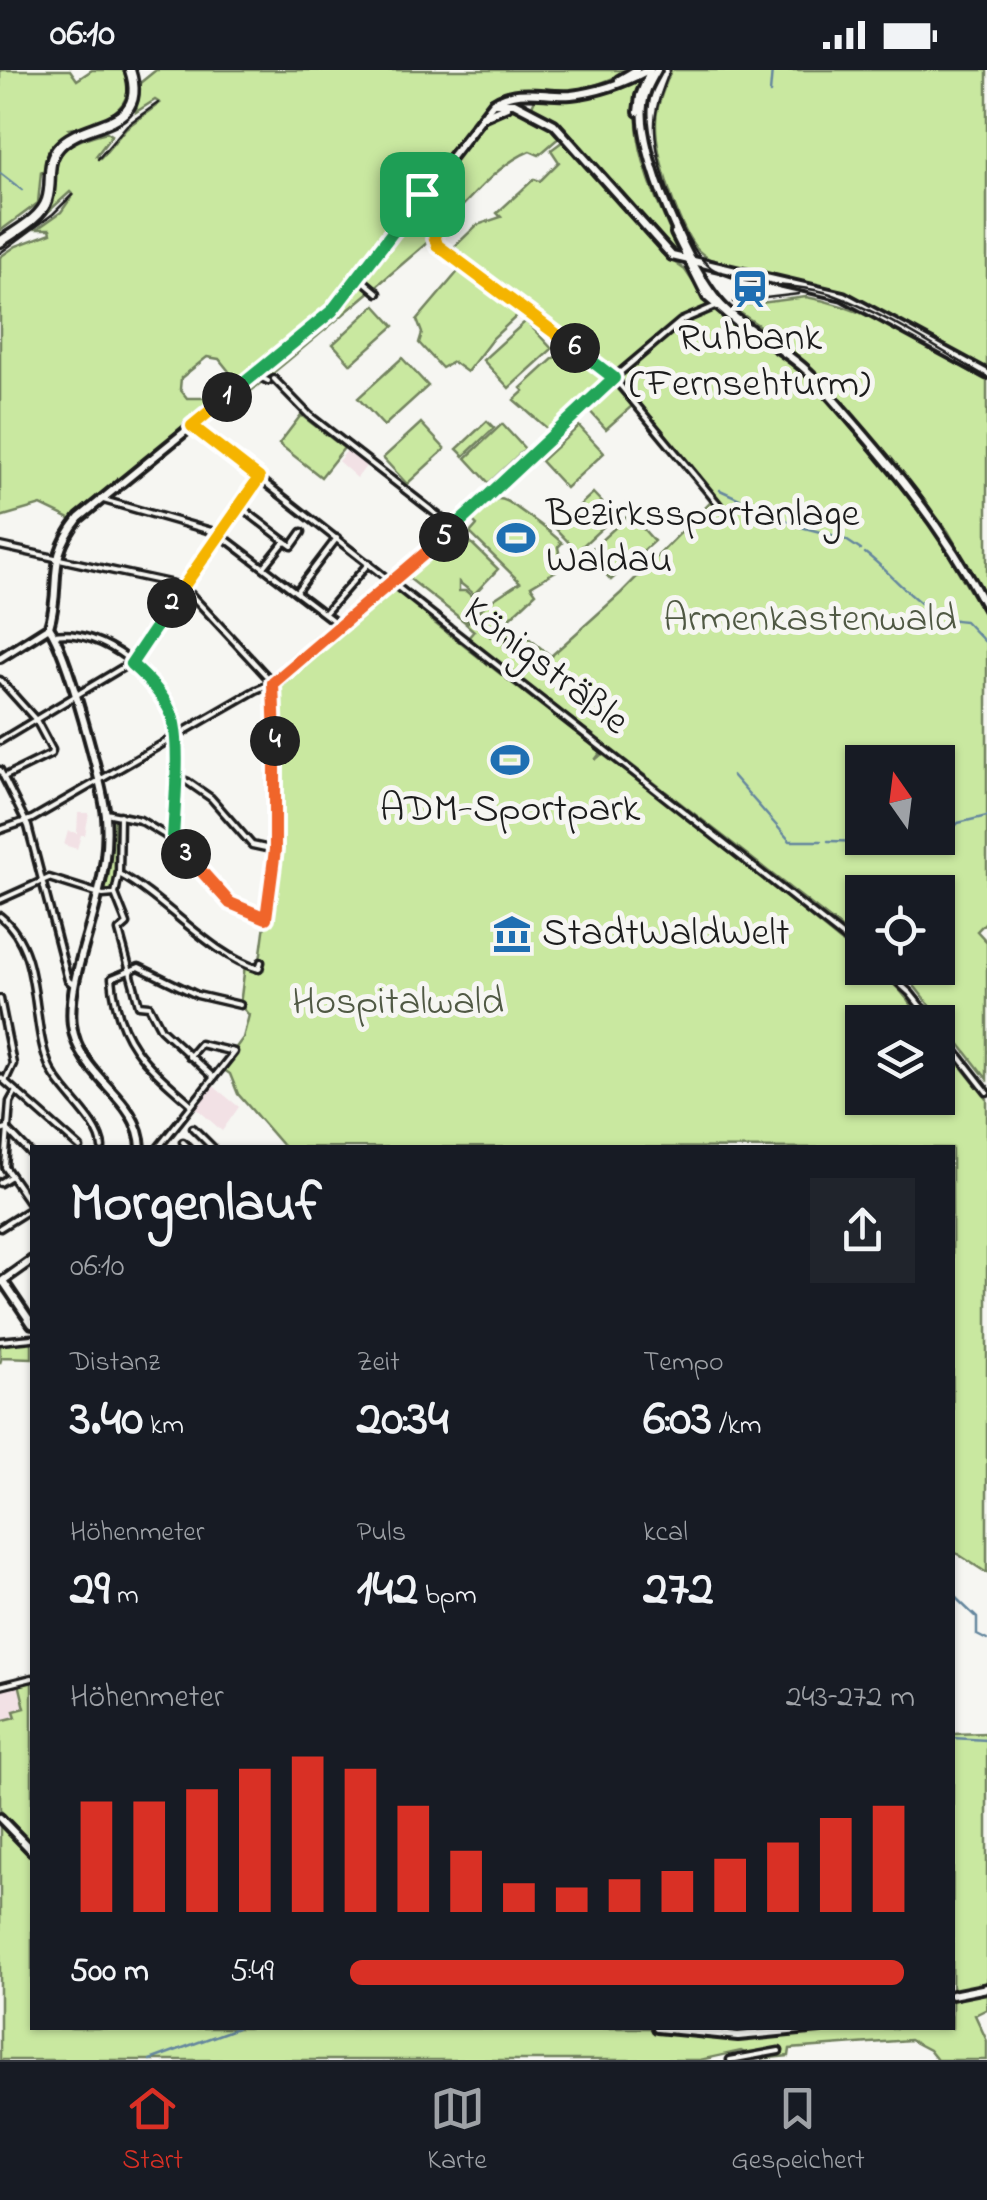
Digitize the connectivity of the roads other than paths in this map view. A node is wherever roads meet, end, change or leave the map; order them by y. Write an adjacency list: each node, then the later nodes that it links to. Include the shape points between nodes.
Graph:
1 (130, 70): 15 (main road, via 128,107 112,122 62,144 42,210)
2 (636, 70): 6 (main road)
3 (652, 70): 4 (main road); 5 (main road); 16 (main road, via 642,108 645,136)
4 (630, 79): 5 (main road); 6 (main road)
5 (642, 89): 16 (main road, via 639,123 648,163)
6 (596, 91): 7 (main road)
7 (534, 93): 8 (main road); 10 (main road)
8 (493, 104): 9 (main road); 11 (main road)
9 (518, 105): 10 (main road); 11 (main road)
10 (529, 109): 16 (main road, via 566,135 665,251)
11 (478, 119): 12 (main road)
12 (422, 194): 13 (street); 14 (main road)
13 (426, 212): 14 (street); 26 (street, via 437,245)
14 (401, 222): 18 (main road)
15 (0, 242)
16 (691, 262): 17 (main road); 19 (main road); 21 (main road)
17 (712, 268): 19 (main road, via 704,274); 25 (main road, via 844,296)
18 (358, 277): 20 (street); 24 (main road, via 321,322)
19 (706, 286): 22 (main road)
20 (378, 293)
21 (716, 306): 22 (main road); 23 (main road); 26 (street, via 682,321)
22 (725, 309): 23 (main road)
23 (778, 346): 44 (main road, via 806,368 909,485)
24 (256, 374): 27 (main road); 32 (street)
25 (987, 374)
26 (614, 378): 31 (street); 32 (street)
27 (192, 426): 28 (street, Königsträßle); 29 (main road)
28 (259, 478): 30 (street); 35 (street, Königsträßle)
29 (100, 499): 34 (street); 38 (main road, via 74,525)
30 (238, 505): 34 (street); 36 (street)
31 (719, 505)
32 (454, 528): 41 (street)
33 (302, 532): 36 (street, via 292,546)
34 (218, 533): 40 (street); 42 (street)
35 (337, 538): 39 (street, Königsträßle); 43 (street)
36 (284, 542): 40 (street)
37 (0, 546): 38 (street)
38 (56, 559): 42 (street); 47 (main road)
39 (369, 564): 41 (street, Königsträßle); 45 (street)
40 (264, 568): 43 (street)
41 (391, 580): 46 (street); 73 (street, Königsträßle)
42 (183, 586): 50 (street); 52 (street)
43 (296, 592): 45 (street)
44 (987, 609)
45 (325, 613): 46 (street)
46 (340, 626): 52 (street)
47 (49, 627): 48 (main road); 49 (main road)
48 (54, 635): 50 (street, via 90,636); 53 (main road)
49 (0, 658)
50 (131, 664): 53 (street); 55 (street, via 162,697)
51 (0, 680): 54 (street)
52 (273, 683): 55 (street); 66 (street)
53 (75, 698): 54 (street); 60 (main road)
54 (36, 720): 56 (street); 58 (street, via 51,754)
55 (176, 736): 59 (street); 60 (street)
56 (0, 741)
57 (0, 770): 58 (street)
58 (4, 777): 63 (street)
59 (174, 777): 65 (street); 66 (street, via 211,798 252,846)
60 (98, 780): 61 (main road); 63 (street)
61 (106, 812): 62 (street); 69 (main road)
62 (120, 815): 65 (street); 67 (street)
63 (27, 821): 64 (street); 68 (street)
64 (0, 830)
65 (173, 840): 66 (street, via 230,903 266,918)
66 (275, 850)
67 (119, 874): 70 (street); 74 (street, via 223,952 259,969)
68 (42, 880): 69 (street); 71 (street); 77 (street, via 68,980)
69 (99, 894): 70 (street); 77 (main road)
70 (115, 894): 75 (street, via 126,924 119,931)
71 (0, 900)
72 (0, 916): 93 (street, via 18,935 28,962 48,1062)
73 (845, 939)
74 (261, 962)
75 (129, 969): 79 (street, via 146,969 196,995); 82 (street, via 139,1005 149,1006 160,1029); 87 (street, via 112,978 123,1032)
76 (901, 985): 80 (street)
77 (76, 986): 94 (main road, via 71,1016 77,1046 134,1118)
78 (0, 998): 84 (street, via 13,1064)
79 (240, 1005)
80 (920, 1005)
81 (955, 1051): 85 (street)
82 (189, 1056): 83 (street); 83 (street, via 200,1044 234,1052)
83 (213, 1077): 87 (street)
84 (2, 1079): 86 (street)
85 (987, 1092)
86 (16, 1093): 89 (street); 92 (street)
87 (190, 1103): 95 (street)
88 (192, 1128): 97 (street)
89 (7, 1129): 90 (street); 98 (street); 99 (street)
90 (0, 1132)
91 (184, 1142): 96 (street)
92 (77, 1145)
93 (102, 1145)
94 (140, 1145)
95 (160, 1145)
96 (186, 1145)
97 (209, 1145)
98 (30, 1152)
99 (2, 1160): 100 (street)
100 (11, 1176): 101 (street); 102 (street)
101 (0, 1183)
102 (30, 1204)
103 (30, 1208): 104 (street)
104 (0, 1228)
105 (30, 1261): 106 (main road)
106 (1, 1280): 107 (main road)
107 (29, 1311)
108 (30, 1338): 109 (street)
109 (0, 1341)
110 (30, 1678): 111 (street)
111 (0, 1686)
112 (0, 1818): 113 (main road)
113 (30, 1848)
114 (987, 1991): 115 (main road)
115 (955, 1995)
116 (677, 2030): 117 (main road, via 738,2036)
117 (800, 2030)
118 (779, 2051): 119 (street)
119 (730, 2060)

